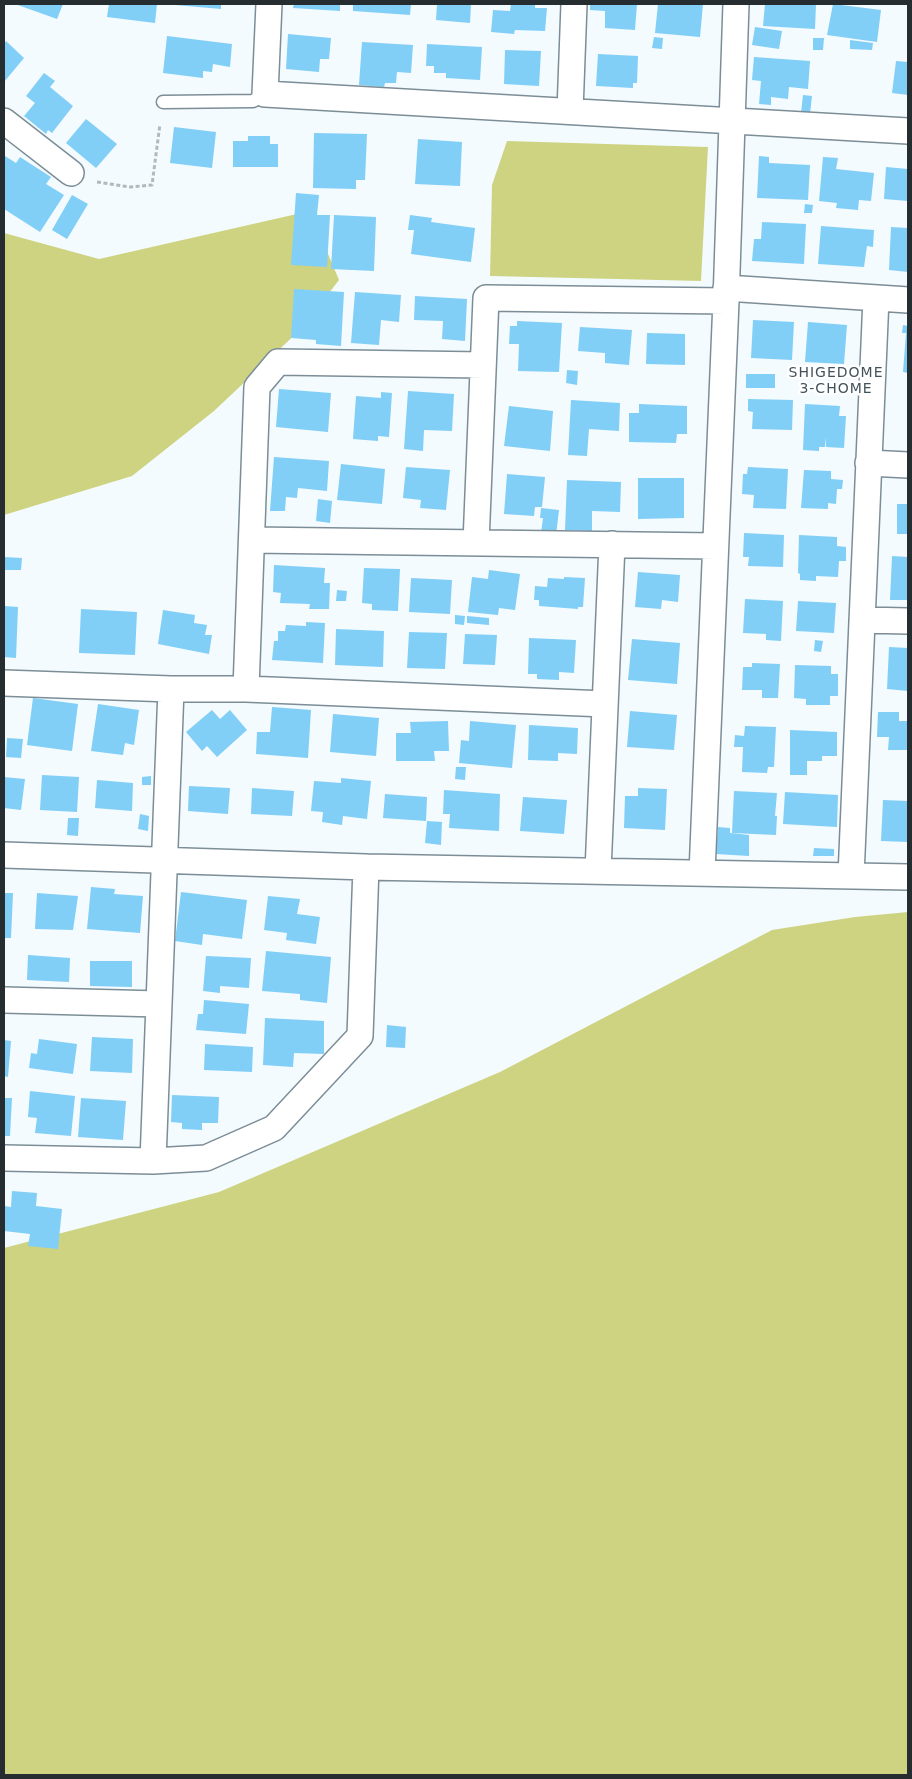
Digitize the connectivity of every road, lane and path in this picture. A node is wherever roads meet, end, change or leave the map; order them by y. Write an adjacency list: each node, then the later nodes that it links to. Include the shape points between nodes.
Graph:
1 (269, 4): 4 (street)
2 (574, 4): 6 (street)
3 (736, 4): 7 (street)
4 (265, 94): 5 (lane, via 253,101); 6 (street)
5 (162, 102): 10 (path, via 152,185 103,184)
6 (570, 111): 7 (street)
7 (731, 120): 9 (street); 11 (street)
8 (4, 121): 10 (street)
9 (908, 130)
10 (71, 174)
11 (726, 295): 12 (street); 14 (street, via 486,298); 20 (street)
12 (876, 298): 13 (street); 15 (street)
13 (908, 300)
14 (483, 364): 17 (street, via 278,362 257,388); 18 (street)
15 (868, 463): 16 (street); 21 (street)
16 (908, 465)
17 (252, 540): 18 (street); 25 (street)
18 (476, 542): 19 (street)
19 (612, 544): 20 (street); 26 (street)
20 (715, 546): 31 (street)
21 (862, 620): 22 (street); 32 (street)
22 (908, 621)
23 (4, 683): 24 (street)
24 (171, 689): 25 (street); 28 (street)
25 (246, 689): 26 (street)
26 (605, 704): 30 (street)
27 (4, 855): 28 (street)
28 (165, 860): 29 (street); 35 (street)
29 (366, 867): 30 (street); 37 (street, via 360,1036 274,1128 206,1158)
30 (598, 871): 31 (street)
31 (702, 873): 32 (street)
32 (851, 876): 33 (street)
33 (908, 877)
34 (4, 1000): 35 (street)
35 (159, 1004): 37 (street)
36 (4, 1158): 37 (street)
37 (153, 1161)

